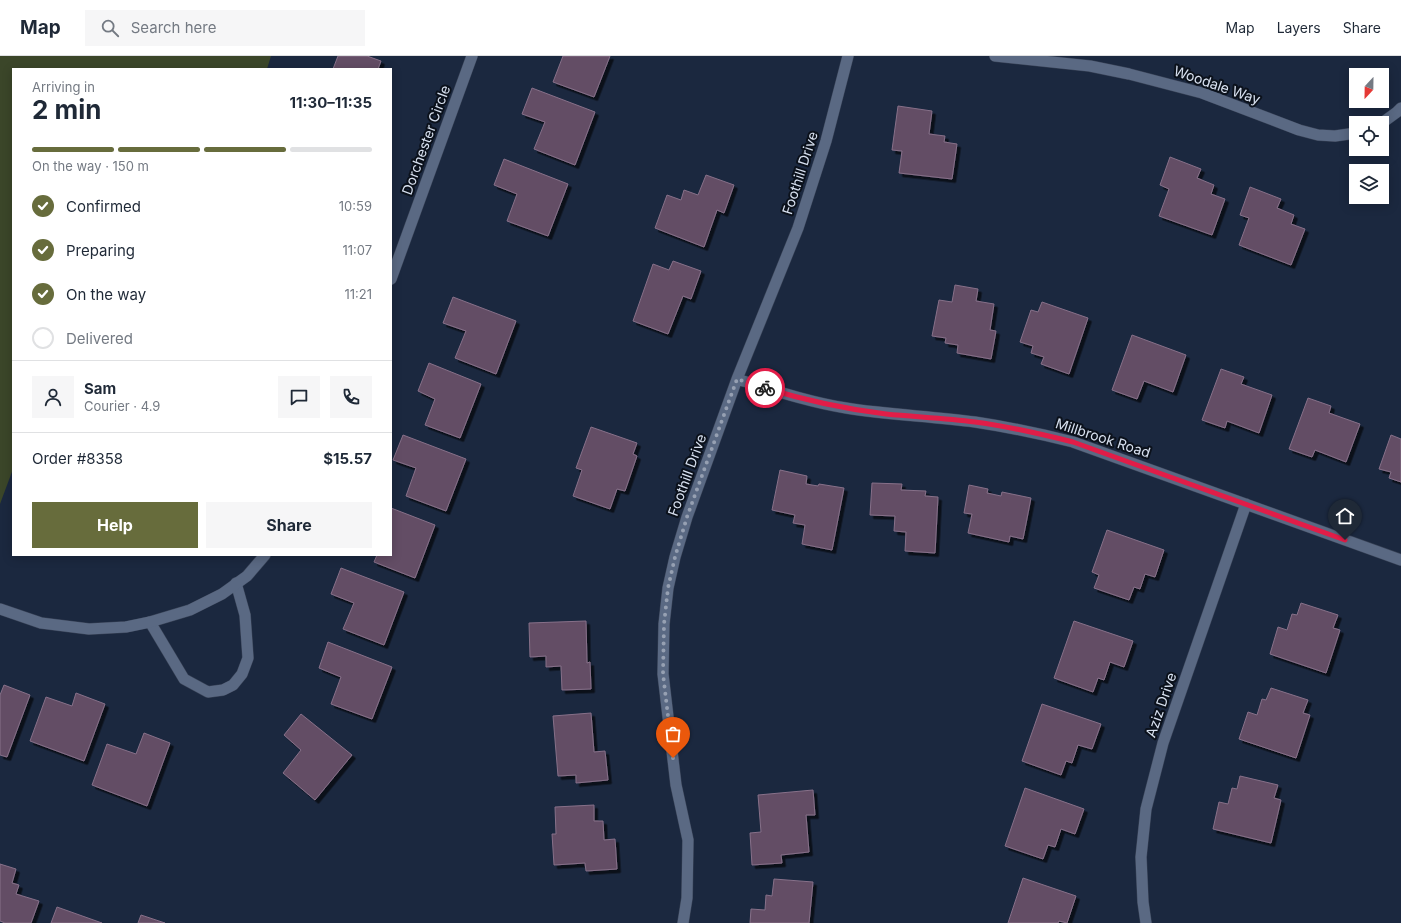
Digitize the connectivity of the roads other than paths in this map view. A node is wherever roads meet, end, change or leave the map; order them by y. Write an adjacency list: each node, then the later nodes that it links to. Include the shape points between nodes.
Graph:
1 (472, 56): 7 (street, Dorchester Circle)
2 (848, 56): 8 (street, Foothill Drive, via 826,141 798,228)
3 (995, 56): 6 (street, Woodale Way, via 1090,66 1128,74 1202,93 1299,130 1318,135)
4 (1401, 108): 5 (street)
5 (1389, 118)
6 (1349, 134)
7 (392, 275)
8 (737, 379): 9 (street, Millbrook Road, via 844,408 974,422 1045,435 1073,442); 15 (street, Foothill Drive, via 687,517 668,588 664,624 663,674 676,785 688,840 687,898)
9 (1246, 504): 11 (street, Millbrook Road); 16 (street, Aziz Drive, via 1163,743 1146,809 1141,857)
10 (264, 556): 12 (street, via 247,576)
11 (1401, 560)
12 (236, 583): 14 (street, via 222,594 190,610); 14 (street, via 244,615 248,658 242,674 228,688 208,692 184,679)
13 (0, 609): 14 (street, via 41,623 89,629 126,627)
14 (150, 622)
15 (683, 923)
16 (1146, 923)

